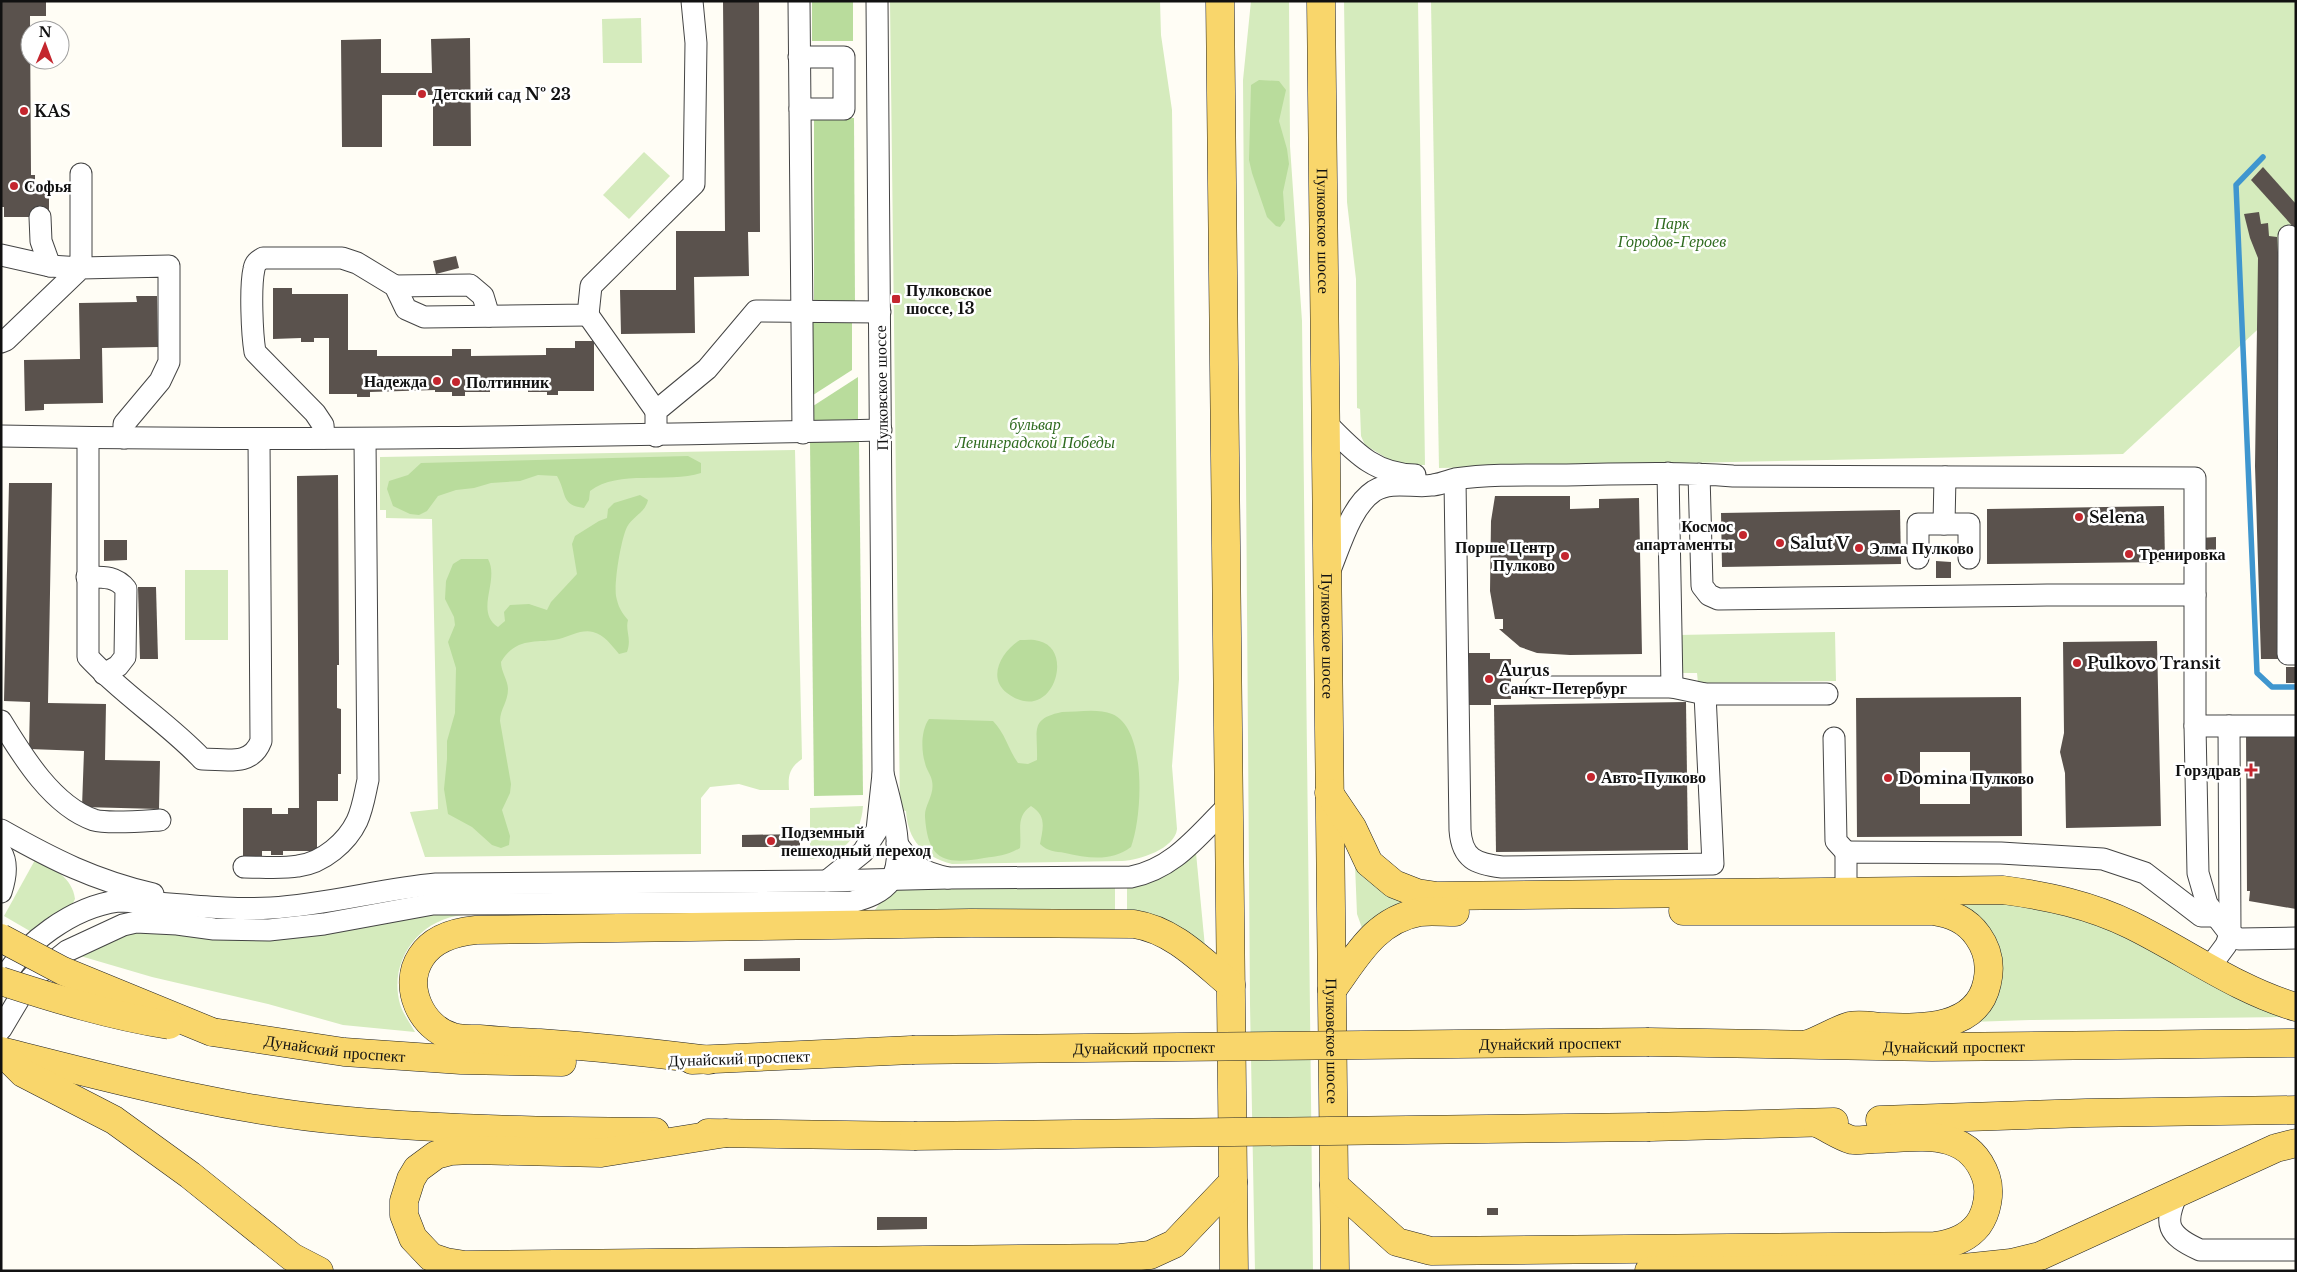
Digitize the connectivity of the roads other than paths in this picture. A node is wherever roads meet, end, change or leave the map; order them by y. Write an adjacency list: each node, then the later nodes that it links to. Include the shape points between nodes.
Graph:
1 (692, 1): 17 (street, via 696,43 694,184 591,286)
2 (799, 1): 6 (street)
3 (877, 1): 16 (street, Пулковское шоссе)
4 (1220, 1): 60 (main road)
5 (1321, 1): 22 (main road, Пулковское шоссе)
6 (799, 58): 7 (street); 7 (street, via 844,57 844,109)
7 (800, 109): 15 (street)
8 (81, 174): 13 (street)
9 (40, 217): 12 (street, via 41,241)
10 (2296, 244): 20 (street, via 2289,236)
11 (1, 255): 12 (street)
12 (50, 266): 13 (street)
13 (81, 268): 19 (street); 28 (street, via 168,266 169,362 160,381 124,424)
14 (395, 286): 18 (street, via 406,309 424,317); 18 (street, via 470,285 483,296); 29 (street, via 357,263 342,258 263,258 256,262 253,269 255,352 315,412 323,425)
15 (802, 311): 16 (street); 21 (street, via 756,311 707,369); 24 (street)
16 (880, 312): 23 (street, Пулковское шоссе)
17 (588, 314): 18 (street); 21 (street)
18 (489, 316)
19 (1, 342)
20 (2293, 383): 36 (street)
21 (656, 411): 26 (street)
22 (1326, 423): 35 (street, via 1359,456 1391,473 1432,475); 42 (main road, Пулковское шоссе)
23 (881, 430): 24 (street); 58 (street, Пулковское шоссе)
24 (803, 433): 26 (street)
25 (1, 436): 27 (street)
26 (656, 436): 31 (street)
27 (88, 438): 28 (street); 41 (street)
28 (124, 438): 30 (street)
29 (324, 438): 30 (street); 31 (street)
30 (260, 439): 46 (street, via 261,741 257,751 247,759 202,760)
31 (365, 439): 66 (street, via 368,780 364,801 347,836 317,862 298,866)
32 (1668, 473): 33 (street); 35 (street); 47 (street)
33 (1699, 474): 34 (street); 43 (street, via 1702,586 1708,595 1718,599)
34 (1945, 477): 37 (street); 43 (street, via 2195,478)
35 (1454, 480): 42 (street, via 1432,485 1388,486 1365,498 1343,536); 49 (street, via 1460,830 1466,854 1480,863 1502,867 1713,864)
36 (2292, 482): 38 (street)
37 (1944, 524): 39 (street, via 1918,524); 40 (street, via 1969,524)
38 (2292, 539): 44 (street)
39 (1918, 558)
40 (1969, 558)
41 (87, 577): 46 (street, via 88,657); 46 (street, via 109,577 126,589 124,657 118,666)
42 (1328, 577): 59 (main road, Пулковское шоссе)
43 (2195, 595): 54 (street)
44 (2292, 598): 45 (street, via 2288,654)
45 (2296, 654)
46 (104, 674)
47 (1672, 687): 48 (street); 49 (street)
48 (1536, 688)
49 (1705, 694): 50 (street)
50 (1827, 694)
51 (2271, 714): 52 (street)
52 (2296, 714)
53 (1, 721): 61 (street, via 24,759 70,808 96,821)
54 (2195, 726): 55 (street); 75 (street, via 2198,873 2207,904)
55 (2229, 726): 56 (street); 76 (street, via 2238,749)
56 (2296, 726)
57 (1834, 738): 65 (street, via 1836,841)
58 (883, 774): 63 (street, Пулковское шоссе); 70 (street, Пулковское шоссе, via 877,830 863,852)
59 (1329, 793): 71 (main road, via 1352,827 1369,863 1394,884 1417,893 1437,896); 83 (main road, Пулковское шоссе)
60 (1229, 805): 68 (street, Пулковское шоссе, via 1182,851 1163,867 1148,874 1131,877); 82 (main road)
61 (160, 820)
62 (1, 830): 67 (street)
63 (897, 844): 68 (street, Пулковское шоссе, via 912,865 929,874); 69 (street, Пулковское шоссе, via 897,861)
64 (1, 852): 72 (street, via 5,868)
65 (1846, 852): 71 (street); 75 (street, via 2001,853 2104,859 2145,873 2201,916)
66 (244, 867)
67 (76, 870): 73 (street, via 144,891); 74 (street, via 83,884)
68 (948, 878): 69 (street)
69 (890, 880): 70 (street); 81 (street, via 871,896 852,902 432,904 324,924 268,930 136,922 67,951)
70 (827, 881): 73 (street, via 436,884 296,906)
71 (1846, 890): 79 (main road, via 2003,890 2048,896 2130,925)
72 (1, 892)
73 (210, 906): 74 (street, via 118,901)
74 (85, 910): 80 (street, via 50,929 26,949); 81 (street, via 83,919)
75 (2216, 916): 76 (street)
76 (2230, 934): 78 (street, via 2239,939); 79 (street)
77 (1, 938): 86 (main road, bridge, via 63,971)
78 (2296, 938)
79 (2209, 968): 84 (main road, via 2245,987)
80 (1, 982): 86 (main road, Дунайский проспект, bridge, via 135,1020)
81 (28, 982): 85 (street)
82 (1231, 985): 90 (main road, via 1170,935 1134,924 476,930 460,931 438,941 421,957 417,966 414,987 419,1007 426,1020 452,1037 610,1048); 95 (main road)
83 (1332, 990): 88 (main road, via 1367,942 1384,925 1422,912 1934,911 1950,913 1975,930 1984,945 1990,971 1986,988 1969,1012 1950,1022 1920,1028 1852,1026); 96 (main road, Пулковское шоссе)
84 (2296, 1007)
85 (1, 1029)
86 (212, 1032): 90 (main road, Дунайский проспект, via 344,1052 461,1060 576,1063)
87 (2296, 1042): 88 (main road, Дунайский проспект, via 1932,1047)
88 (1808, 1044): 90 (main road, Дунайский проспект, bridge, via 1649,1042 912,1050)
89 (1, 1052): 93 (main road, via 179,1096 348,1121 527,1130); 99 (main road, via 23,1073 114,1120 292,1256)
90 (709, 1060)
91 (2296, 1110): 92 (main road)
92 (1818, 1122): 93 (main road, bridge, via 914,1136); 96 (main road, via 1852,1140 1936,1138 1960,1144 1972,1151 1988,1182 1984,1217 1963,1238 1935,1246 1431,1251 1412,1248 1392,1238)
93 (726, 1133): 95 (main road, via 601,1153 444,1152 417,1169 407,1190 404,1215 413,1238 426,1253 446,1262 465,1265 1120,1258 1163,1251 1184,1236)
94 (2296, 1143): 97 (main road, via 2276,1148)
95 (1233, 1182): 100 (main road)
96 (1334, 1185): 101 (main road, Пулковское шоссе)
97 (2178, 1192): 98 (street, via 2170,1210 2169,1223 2187,1244 2200,1250); 102 (main road, via 2040,1256 2012,1263 1963,1268)
98 (2296, 1250)
99 (319, 1271)
100 (1234, 1271)
101 (1335, 1271)
102 (1649, 1271)

